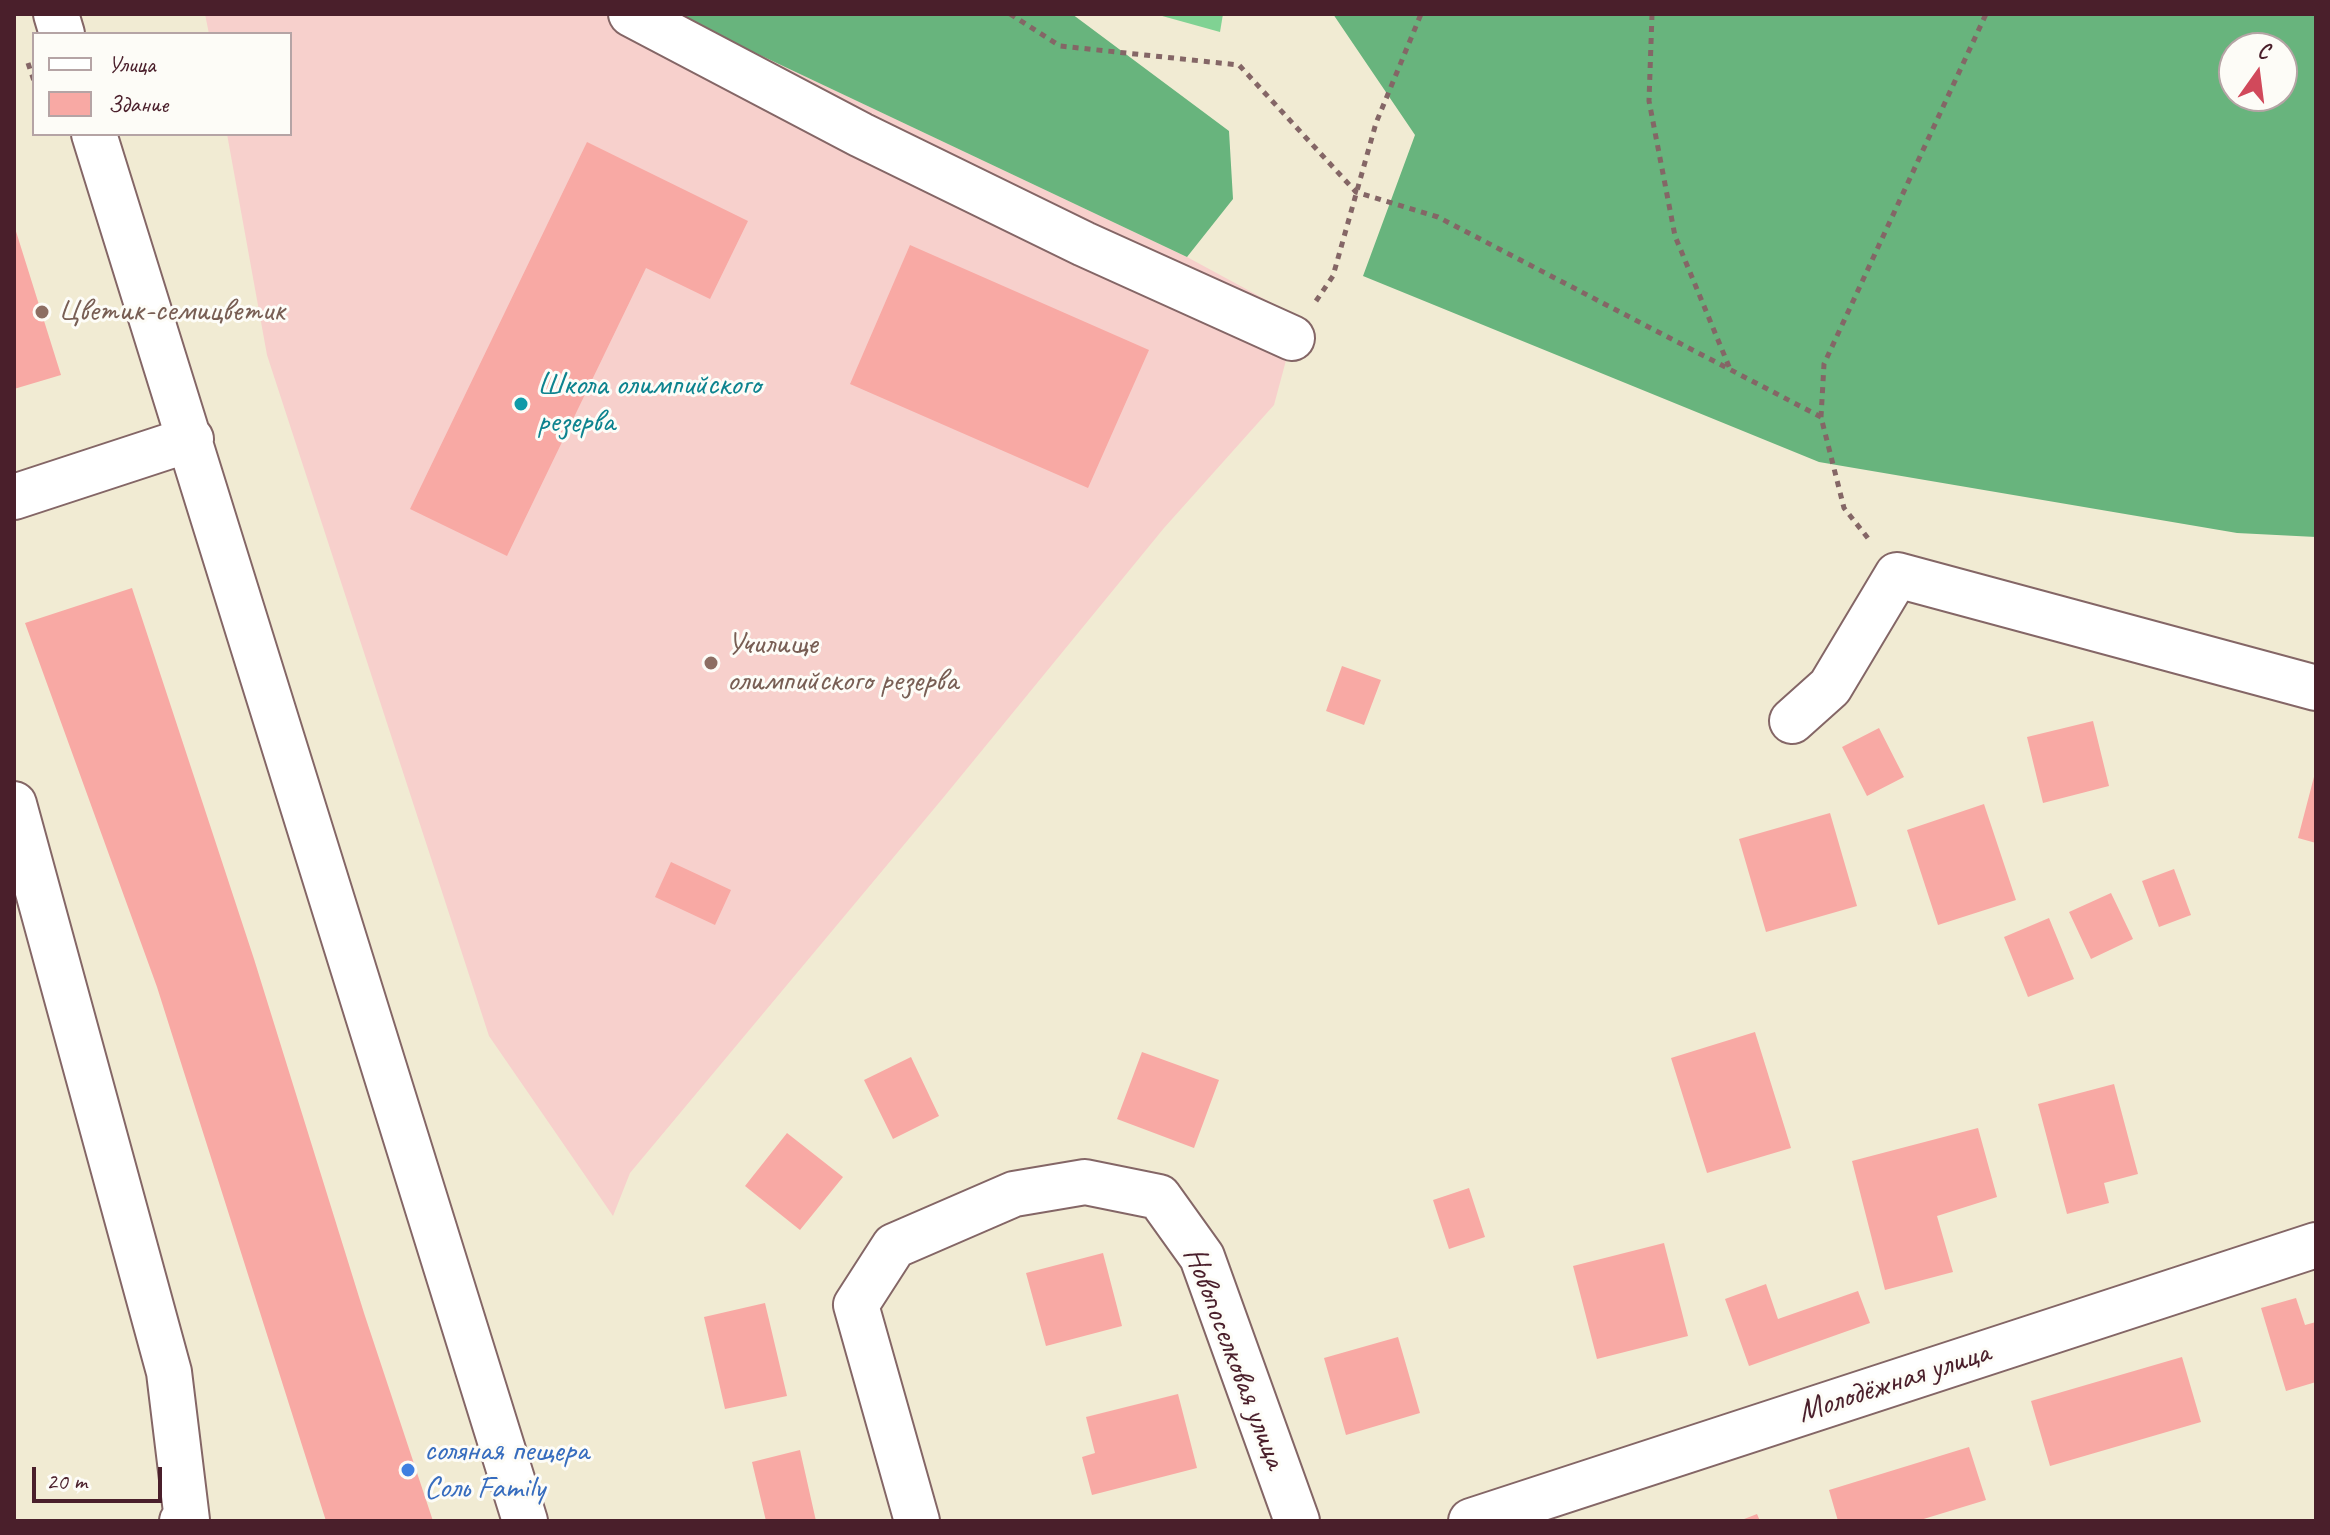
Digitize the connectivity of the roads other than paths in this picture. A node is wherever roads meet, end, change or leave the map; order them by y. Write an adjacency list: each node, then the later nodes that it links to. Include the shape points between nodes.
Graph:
1 (631, 14): 3 (street, via 861,135)
2 (95, 136): 4 (street)
3 (1292, 338)
4 (191, 439): 5 (street); 11 (street)
5 (14, 497)
6 (2316, 688): 7 (street, via 1897,575 1830,687)
7 (1792, 721)
8 (14, 804): 10 (street, via 169,1372 187,1520)
9 (2316, 1245): 14 (street, Молодёжная улица)
10 (182, 1521)
11 (525, 1521)
12 (917, 1521): 13 (street, Новопоселковая улица, via 856,1305 894,1246 1014,1194 1085,1182 1159,1197 1202,1257)
13 (1297, 1521)
14 (1471, 1521)

